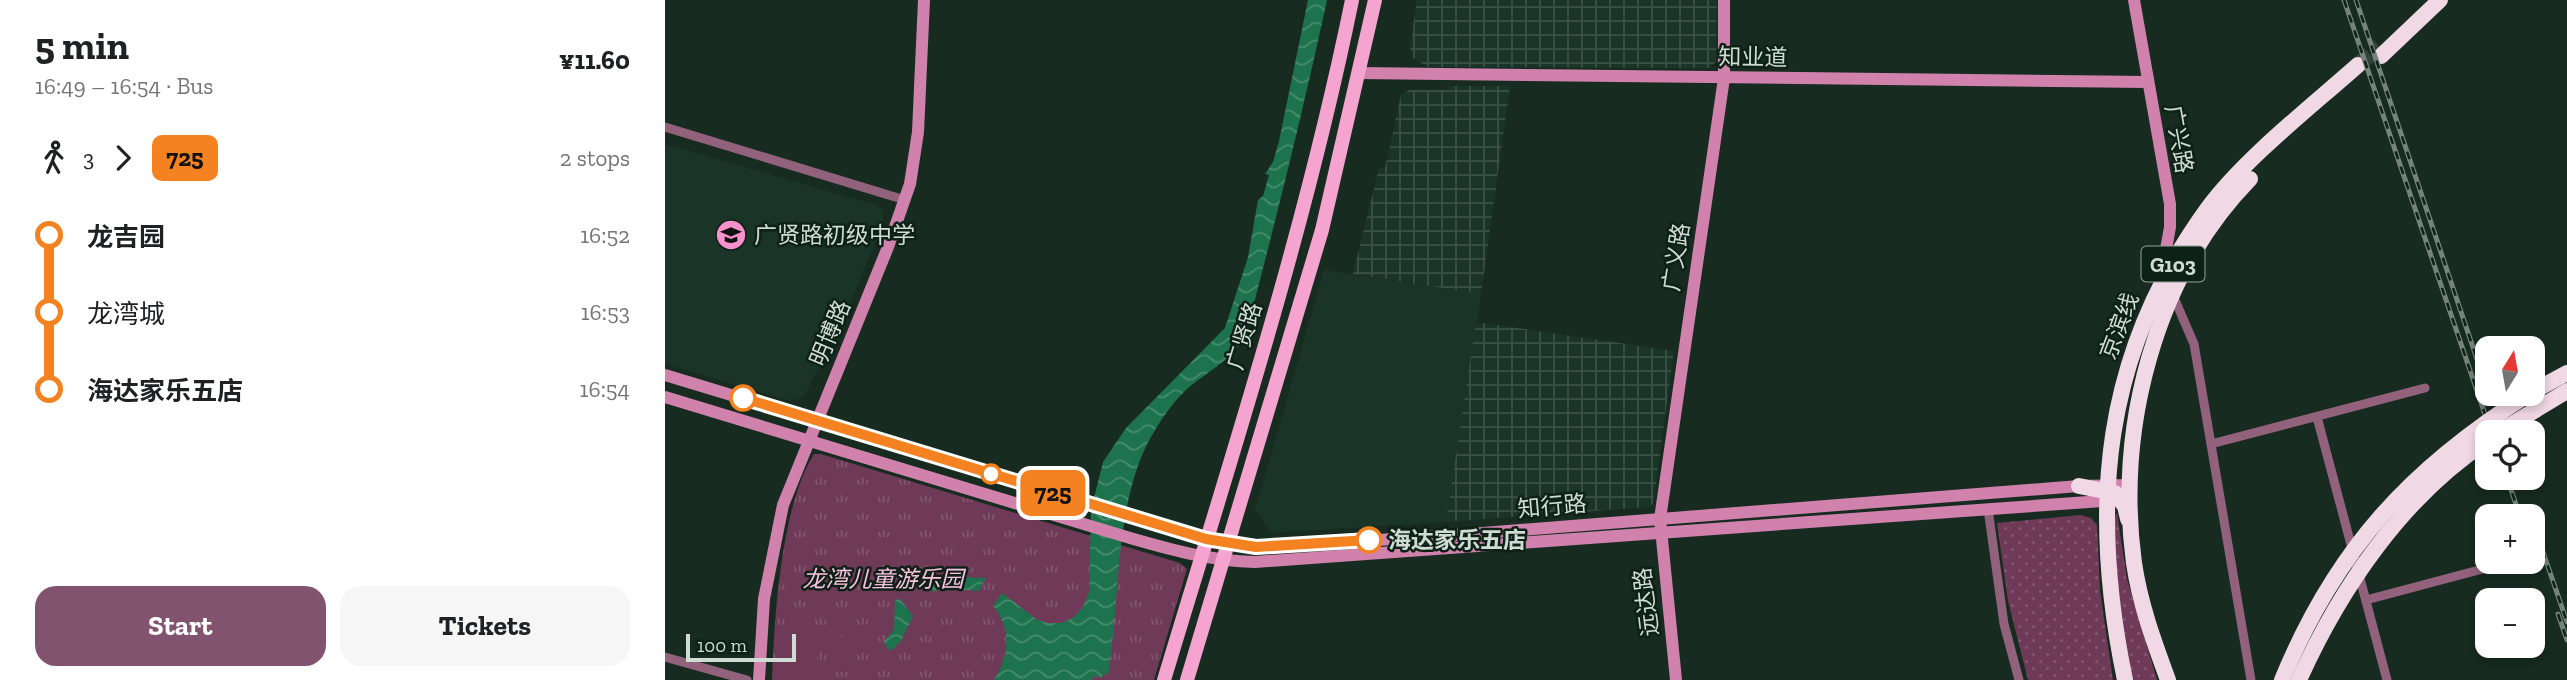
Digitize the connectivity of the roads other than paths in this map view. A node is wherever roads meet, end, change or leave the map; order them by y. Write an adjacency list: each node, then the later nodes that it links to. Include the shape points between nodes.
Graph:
1 (924, 0): 13 (main road, 明博路, via 918,132)
2 (1352, 0): 34 (main road, 广贤路, via 1293,249)
3 (1375, 0): 9 (main road, 广贤路)
4 (1724, 0): 10 (main road, 广义路)
5 (2134, 0): 11 (main road, 广兴路)
6 (2430, 0): 7 (highway, via 2380,51)
7 (2440, 0)
8 (2360, 70): 14 (highway, 京滨线 / G103, via 2282,133 2209,207)
9 (1359, 73): 10 (main road, 知业道); 35 (main road, 广贤路, via 1322,230)
10 (1724, 78): 11 (main road, 知业道); 31 (main road, 广义路)
11 (2148, 82): 14 (main road, 广兴路, via 2170,204)
12 (665, 127): 13 (street)
13 (905, 200): 24 (main road, 明博路)
14 (2166, 289): 26 (street, via 2194,344); 28 (highway, 京滨线 / G103); 28 (highway, 京滨线 / G103, via 2141,325 2123,379 2113,421)
15 (2567, 373): 17 (highway)
16 (665, 375): 24 (main road, 知行路)
17 (2545, 385)
18 (2425, 388): 22 (street)
19 (2567, 391): 23 (highway, bridge)
20 (665, 397): 25 (main road, 知行路)
21 (2511, 406): 50 (highway, bridge, via 2458,441 2391,503 2324,595)
22 (2318, 417): 26 (street); 39 (street)
23 (2519, 420)
24 (816, 421): 25 (main road, 明博路); 34 (main road, 知行路)
25 (807, 440): 36 (main road, 知行路); 42 (main road, 明博路, via 783,505 772,552)
26 (2211, 444): 49 (street)
27 (2475, 450): 51 (highway, bridge, via 2389,533 2344,595)
28 (2117, 493): 29 (highway); 32 (highway, 京滨线 / G103); 48 (highway, via 2131,535 2143,609)
29 (2079, 494): 30 (main road, 知行路); 31 (main road, 知行路); 32 (main road, via 2099,510)
30 (1988, 509): 33 (main road, 知行路); 46 (street, via 2002,611)
31 (1660, 519): 33 (main road, 远达路); 35 (main road, 知行路, via 1269,547)
32 (2107, 525): 47 (highway, 京滨线 / G103)
33 (1659, 533): 37 (main road, 知行路); 45 (main road, 远达路)
34 (1206, 539): 35 (main road, 知行路); 36 (main road, 广贤路)
35 (1228, 544): 37 (main road, 广贤路)
36 (1201, 557): 37 (main road, 知行路); 43 (main road, 广贤路)
37 (1223, 561): 44 (main road, 广贤路)
38 (2475, 571): 39 (street)
39 (2366, 600): 52 (street)
40 (665, 657): 41 (street)
41 (747, 680)
42 (759, 680)
43 (1164, 680)
44 (1187, 680)
45 (1676, 680)
46 (2019, 680)
47 (2125, 680)
48 (2168, 680)
49 (2251, 680)
50 (2282, 680)
51 (2299, 680)
52 (2387, 680)

